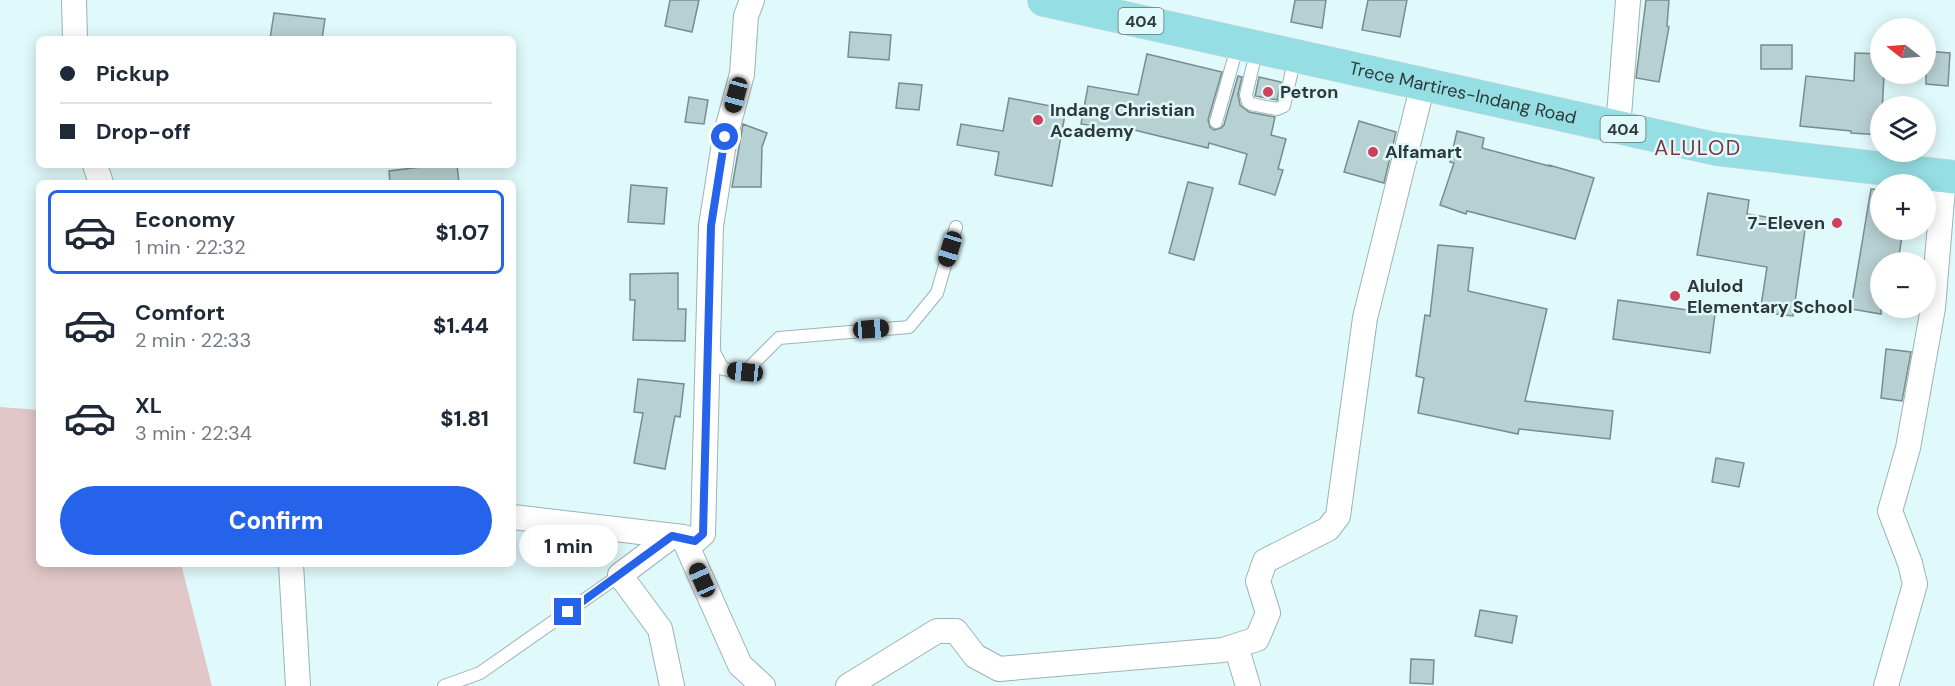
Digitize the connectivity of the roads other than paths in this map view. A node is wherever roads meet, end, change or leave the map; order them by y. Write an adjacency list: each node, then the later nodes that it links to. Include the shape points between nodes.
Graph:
1 (74, 0): 6 (street)
2 (753, 0): 14 (street, via 746,16 742,74 725,137 711,226)
3 (1044, 0): 5 (main road, Trece Martires-Indang Road / 404)
4 (1628, 0): 11 (street)
5 (1117, 8): 7 (main road, Trece Martires-Indang Road / 404)
6 (75, 36)
7 (1248, 45): 8 (main road, Trece Martires-Indang Road / 404); 8 (lane, via 1246,95 1251,104 1277,109 1284,106); 10 (lane)
8 (1295, 56): 9 (main road, Trece Martires-Indang Road / 404)
9 (1423, 84): 11 (main road, Trece Martires-Indang Road / 404); 19 (street, via 1365,318 1338,516 1328,529 1265,561 1258,581 1268,613 1257,639)
10 (1216, 122)
11 (1618, 128): 12 (main road, Trece Martires-Indang Road / 404, via 1716,149)
12 (1950, 176): 26 (street, via 1933,308 1908,448 1890,511 1914,584)
13 (956, 227): 14 (lane, via 937,292 909,327 780,338 745,372 723,369)
14 (708, 341): 16 (street, via 703,534 695,541)
15 (516, 517): 16 (street)
16 (678, 537): 18 (street); 23 (street, via 740,665)
17 (291, 567): 20 (street)
18 (620, 575): 21 (lane, via 480,673); 22 (street, via 660,629)
19 (1236, 646): 24 (street, via 999,669 975,656 956,631 937,631); 25 (street)
20 (298, 686)
21 (444, 686)
22 (672, 686)
23 (762, 686)
24 (848, 686)
25 (1248, 686)
26 (1886, 686)

